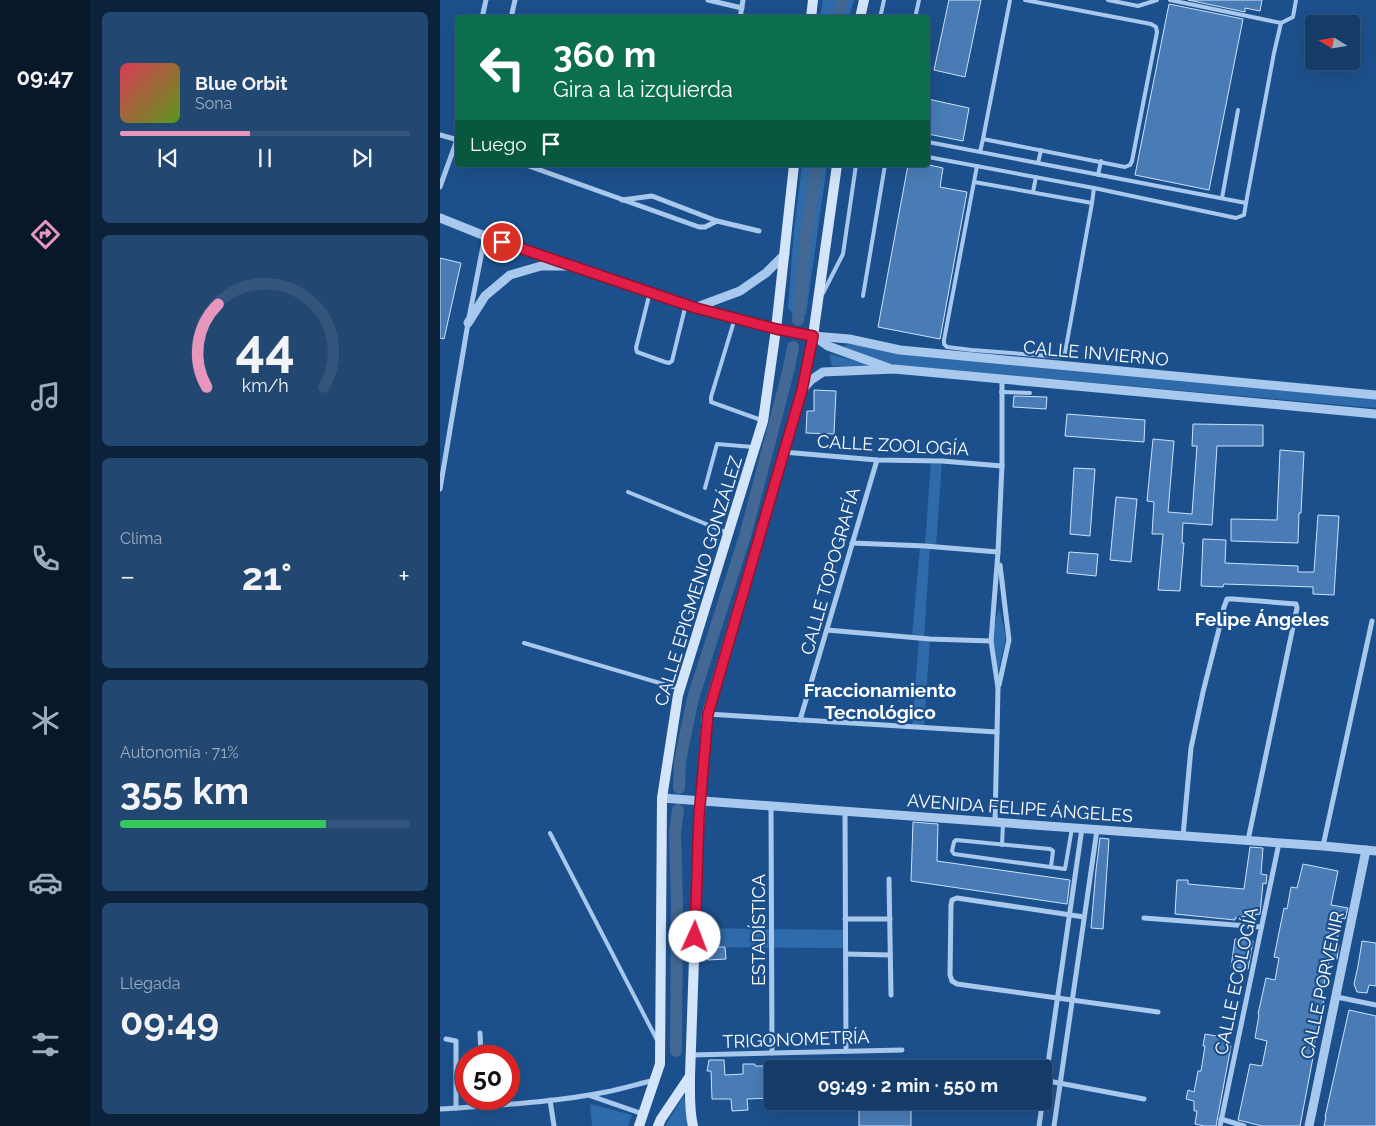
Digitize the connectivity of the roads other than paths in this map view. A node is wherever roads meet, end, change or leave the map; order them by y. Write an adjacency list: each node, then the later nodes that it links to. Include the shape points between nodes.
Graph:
1 (486, 0): 16 (street)
2 (515, 0): 17 (street)
3 (708, 0): 15 (street)
4 (743, 0): 15 (street)
5 (813, 0): 19 (main road)
6 (864, 0): 20 (main road)
7 (884, 0): 21 (lane)
8 (919, 0): 22 (lane)
9 (1010, 0): 27 (lane)
10 (1025, 0): 33 (lane, via 1156,27 1132,161 1126,167)
11 (1108, 0): 12 (lane, via 1138,6)
12 (1157, 0)
13 (1170, 0): 23 (lane)
14 (1296, 0): 23 (lane, via 1292,17)
15 (742, 8): 18 (street)
16 (483, 15)
17 (512, 15)
18 (741, 15)
19 (811, 15)
20 (861, 15)
21 (881, 15)
22 (916, 15)
23 (1281, 23): 49 (lane)
24 (1238, 110): 47 (lane)
25 (440, 134): 26 (street)
26 (455, 138)
27 (983, 139): 30 (lane); 31 (lane)
28 (930, 142): 31 (lane)
29 (455, 145): 44 (street)
30 (1041, 150): 33 (lane); 34 (lane)
31 (980, 152): 34 (lane)
32 (930, 157): 35 (lane)
33 (1100, 161): 41 (lane)
34 (1038, 163): 41 (lane)
35 (977, 166): 42 (lane); 43 (lane)
36 (531, 167): 48 (street)
37 (794, 167): 55 (main road, CALLE EPIGMENIO GONZÁLEZ)
38 (838, 167): 59 (main road)
39 (856, 167): 59 (lane, via 843,254)
40 (883, 167): 58 (lane)
41 (1098, 174): 47 (lane)
42 (1036, 177): 45 (lane); 46 (lane)
43 (974, 182): 46 (lane); 50 (lane, via 944,340 947,347 1062,357)
44 (440, 186)
45 (1094, 188): 49 (lane, via 1236,218 1244,215); 50 (lane)
46 (1033, 192): 50 (lane)
47 (1222, 198): 49 (lane)
48 (621, 200): 52 (street, via 652,196); 52 (street, via 698,228)
49 (1246, 202)
50 (1092, 203)
51 (440, 218): 54 (street, CALLE INVIERNO)
52 (717, 221): 53 (street)
53 (759, 231)
54 (485, 236): 56 (street, CALLE INVIERNO); 63 (street)
55 (784, 254): 61 (street, via 766,273 740,291); 64 (main road, CALLE EPIGMENIO GONZÁLEZ)
56 (572, 266): 57 (street, CALLE INVIERNO); 63 (street, via 541,266 510,275 485,296)
57 (650, 292): 60 (street, CALLE INVIERNO); 60 (lane, via 636,348 637,352 665,362 672,361)
58 (864, 296)
59 (819, 299): 65 (main road)
60 (686, 304): 61 (street, CALLE INVIERNO)
61 (696, 308): 62 (street, CALLE INVIERNO)
62 (735, 318): 64 (street, CALLE INVIERNO); 73 (lane, via 711,402)
63 (468, 323): 75 (street)
64 (778, 329): 65 (street, CALLE INVIERNO); 73 (main road, CALLE EPIGMENIO GONZÁLEZ)
65 (811, 335): 66 (street, via 828,346); 68 (main road); 71 (street, CALLE INVIERNO, via 900,350)
66 (894, 369): 67 (street, CALLE INVIERNO); 68 (street, via 823,372)
67 (1002, 380): 69 (street); 72 (street, CALLE INVIERNO)
68 (802, 390): 77 (main road)
69 (1001, 392): 70 (lane); 79 (street)
70 (1030, 393)
71 (1376, 395)
72 (1376, 414)
73 (764, 421): 74 (main road, CALLE EPIGMENIO GONZÁLEZ)
74 (755, 448): 80 (lane, via 717,444); 83 (main road, CALLE EPIGMENIO GONZÁLEZ)
75 (447, 450): 76 (lane); 81 (street)
76 (440, 452)
77 (783, 452): 78 (street, CALLE ZOOLOGÍA); 92 (main road)
78 (877, 460): 79 (street, CALLE ZOOLOGÍA); 84 (street, CALLE TOPOGRAFÍA)
79 (1002, 466): 85 (street)
80 (705, 488)
81 (440, 489)
82 (628, 492): 83 (lane)
83 (729, 533): 91 (main road, CALLE EPIGMENIO GONZÁLEZ)
84 (852, 543): 85 (street); 87 (street, CALLE TOPOGRAFÍA)
85 (998, 552): 88 (street); 90 (street, via 1009,640)
86 (1372, 621): 108 (street)
87 (826, 630): 88 (street); 93 (street, CALLE TOPOGRAFÍA)
88 (991, 641): 90 (street)
89 (524, 643): 91 (lane)
90 (998, 688): 94 (street)
91 (680, 689): 95 (main road, CALLE EPIGMENIO GONZÁLEZ)
92 (708, 714): 93 (street); 96 (main road)
93 (800, 720): 94 (street)
94 (997, 732): 99 (street)
95 (662, 798): 96 (street, AVENIDA FELIPE ÁNGELES); 131 (main road, CALLE EPIGMENIO GONZÁLEZ)
96 (700, 801): 97 (street, AVENIDA FELIPE ÁNGELES); 135 (main road)
97 (771, 806): 98 (street, AVENIDA FELIPE ÁNGELES); 134 (street, ESTADÍSTICA)
98 (845, 811): 99 (street, AVENIDA FELIPE ÁNGELES); 117 (street)
99 (999, 822): 100 (street, AVENIDA FELIPE ÁNGELES); 107 (lane)
100 (1072, 828): 101 (street, AVENIDA FELIPE ÁNGELES); 111 (lane, via 1065,869)
101 (1082, 828): 102 (street, AVENIDA FELIPE ÁNGELES); 113 (street)
102 (1097, 830): 104 (street, AVENIDA FELIPE ÁNGELES); 114 (street)
103 (550, 833): 131 (lane)
104 (1182, 836): 105 (street, AVENIDA FELIPE ÁNGELES); 105 (street, via 1191,748 1227,599 1296,604)
105 (1248, 840): 106 (street, AVENIDA FELIPE ÁNGELES)
106 (1280, 843): 108 (street, AVENIDA FELIPE ÁNGELES); 118 (street, CALLE ECOLOGÍA)
107 (1002, 845): 111 (lane, via 1050,849 1054,854); 111 (lane, via 956,840 952,851 954,854)
108 (1323, 846): 109 (street, AVENIDA FELIPE ÁNGELES)
109 (1366, 850): 110 (street, AVENIDA FELIPE ÁNGELES); 123 (street, CALLE PORVENIR)
110 (1376, 851)
111 (1051, 867)
112 (890, 879): 115 (street)
113 (1070, 914): 114 (street); 122 (street); 122 (street, via 957,898 951,905 952,981)
114 (1084, 916): 124 (street)
115 (890, 918): 117 (street); 120 (street)
116 (1144, 918): 118 (street)
117 (845, 919): 119 (street)
118 (1261, 927): 149 (street, CALLE ECOLOGÍA)
119 (846, 954): 120 (street); 133 (street)
120 (890, 955): 121 (street)
121 (891, 995)
122 (1058, 997): 124 (street); 136 (street)
123 (1337, 997): 125 (street); 158 (street, CALLE PORVENIR)
124 (1072, 999): 126 (street); 140 (street)
125 (1376, 1005)
126 (1158, 1012)
127 (480, 1033): 130 (street)
128 (446, 1039): 129 (street, via 456,1041)
129 (456, 1045)
130 (481, 1045)
131 (660, 1046): 138 (main road, CALLE EPIGMENIO GONZÁLEZ, via 660,1064)
132 (902, 1050): 133 (street, TRIGONOMETRÍA)
133 (846, 1051): 134 (street, TRIGONOMETRÍA)
134 (772, 1053): 135 (street, TRIGONOMETRÍA)
135 (691, 1055): 137 (main road)
136 (1047, 1060)
137 (690, 1076): 152 (main road); 153 (main road)
138 (655, 1080): 141 (street); 148 (main road, CALLE EPIGMENIO GONZÁLEZ)
139 (1052, 1082): 140 (street)
140 (1060, 1083): 142 (street); 155 (street)
141 (588, 1095): 143 (street); 148 (street)
142 (1144, 1099)
143 (550, 1100): 144 (street); 150 (street)
144 (520, 1104)
145 (455, 1108): 146 (street)
146 (440, 1109)
147 (1041, 1110): 154 (street)
148 (643, 1114): 151 (main road, CALLE EPIGMENIO GONZÁLEZ)
149 (1221, 1119): 156 (street, CALLE ECOLOGÍA); 157 (street)
150 (554, 1126)
151 (639, 1126)
152 (658, 1126)
153 (693, 1126)
154 (1039, 1126)
155 (1054, 1126)
156 (1220, 1126)
157 (1244, 1126)
158 (1309, 1126)

